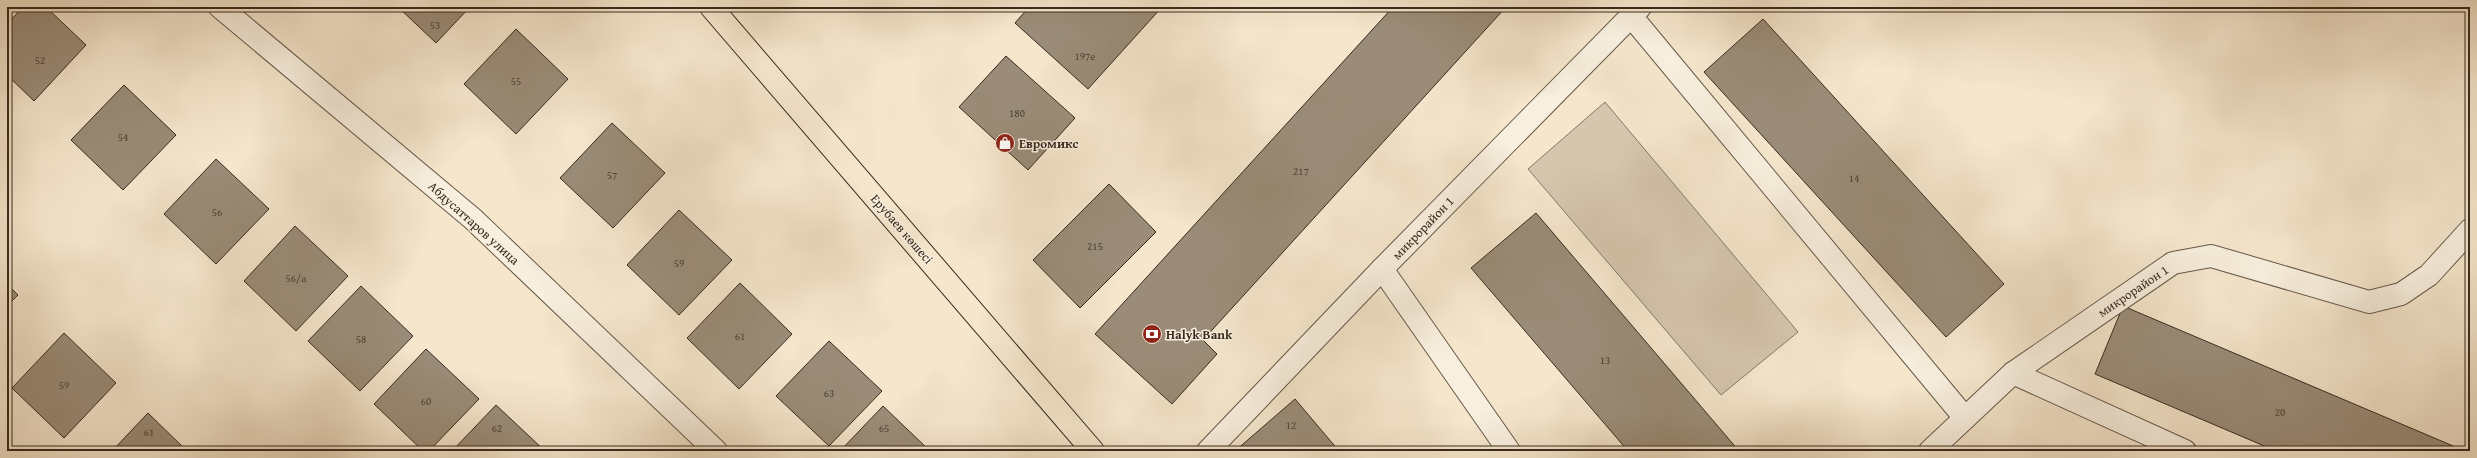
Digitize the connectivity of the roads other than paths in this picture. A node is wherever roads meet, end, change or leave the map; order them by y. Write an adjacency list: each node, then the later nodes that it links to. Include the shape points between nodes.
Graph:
1 (220, 7): 8 (street, Абдусаттаров улица, via 473,219)
2 (711, 7): 9 (main road, Ерубаев көшесі)
3 (1636, 11): 5 (street, микрорайон 1); 7 (street)
4 (2470, 230): 6 (street, микрорайон 1, via 2429,275 2401,294 2369,302 2211,256 2174,264)
5 (1382, 269): 10 (street, микрорайон 1); 11 (street)
6 (2013, 372): 7 (street, микрорайон 1); 13 (street)
7 (1965, 418): 12 (street, микрорайон 1)
8 (716, 451)
9 (1093, 451)
10 (1208, 451)
11 (1509, 451)
12 (1930, 451)
13 (2185, 451)

